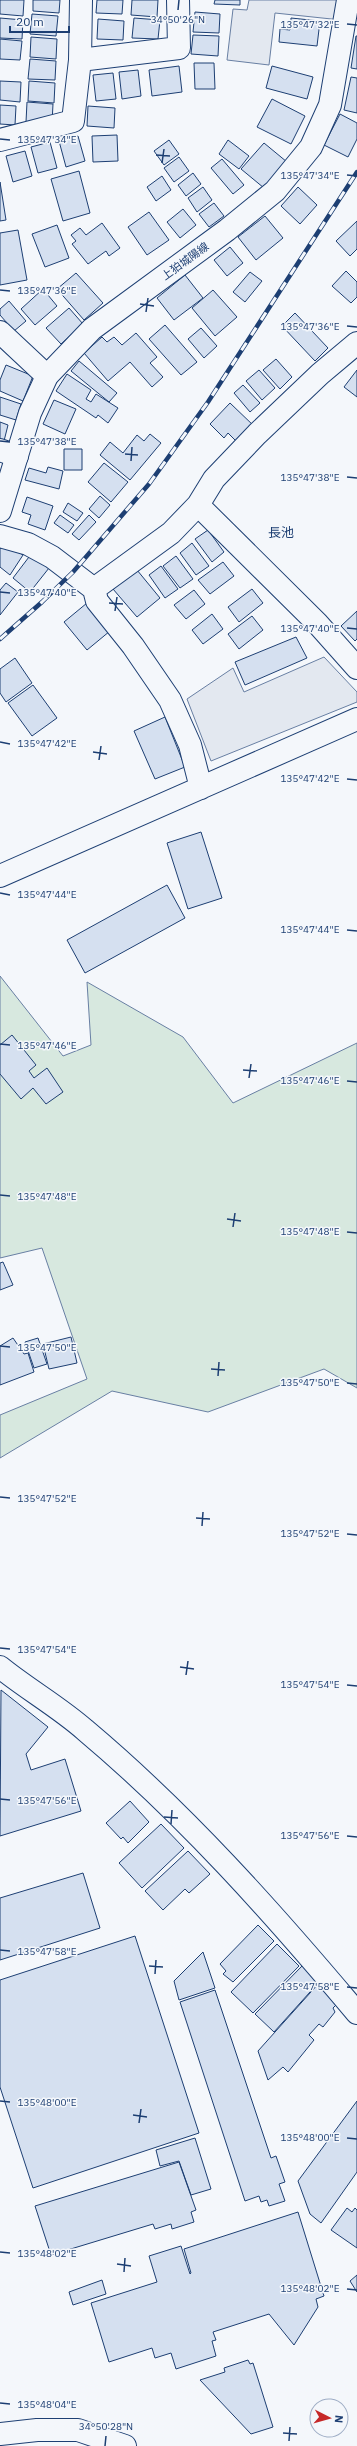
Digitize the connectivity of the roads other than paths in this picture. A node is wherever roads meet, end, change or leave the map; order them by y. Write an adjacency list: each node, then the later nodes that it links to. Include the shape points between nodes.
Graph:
1 (80, 0): 4 (street)
2 (178, 0): 4 (street, via 179,48)
3 (348, 0): 8 (street, 上狛城陽線, via 330,105 311,147 275,191 227,230 92,329)
4 (80, 60): 5 (street, via 73,121)
5 (0, 140)
6 (0, 332): 8 (street)
7 (357, 344): 10 (street, via 320,374 257,434 214,479)
8 (47, 376): 9 (street, 上狛城陽線)
9 (9, 453): 11 (street, 上狛城陽線)
10 (198, 505): 13 (street, via 171,533); 14 (street, via 317,623)
11 (0, 511)
12 (0, 536): 13 (street, via 28,544 52,557)
13 (94, 589): 16 (street, via 97,601 133,646 170,700 190,744)
14 (357, 668)
15 (357, 719): 16 (street)
16 (201, 788): 17 (street)
17 (0, 876)
18 (0, 1667): 19 (street, via 84,1728 158,1795 295,1939)
19 (357, 2013)
20 (0, 2434): 21 (street, via 37,2430 78,2430)
21 (125, 2446)

